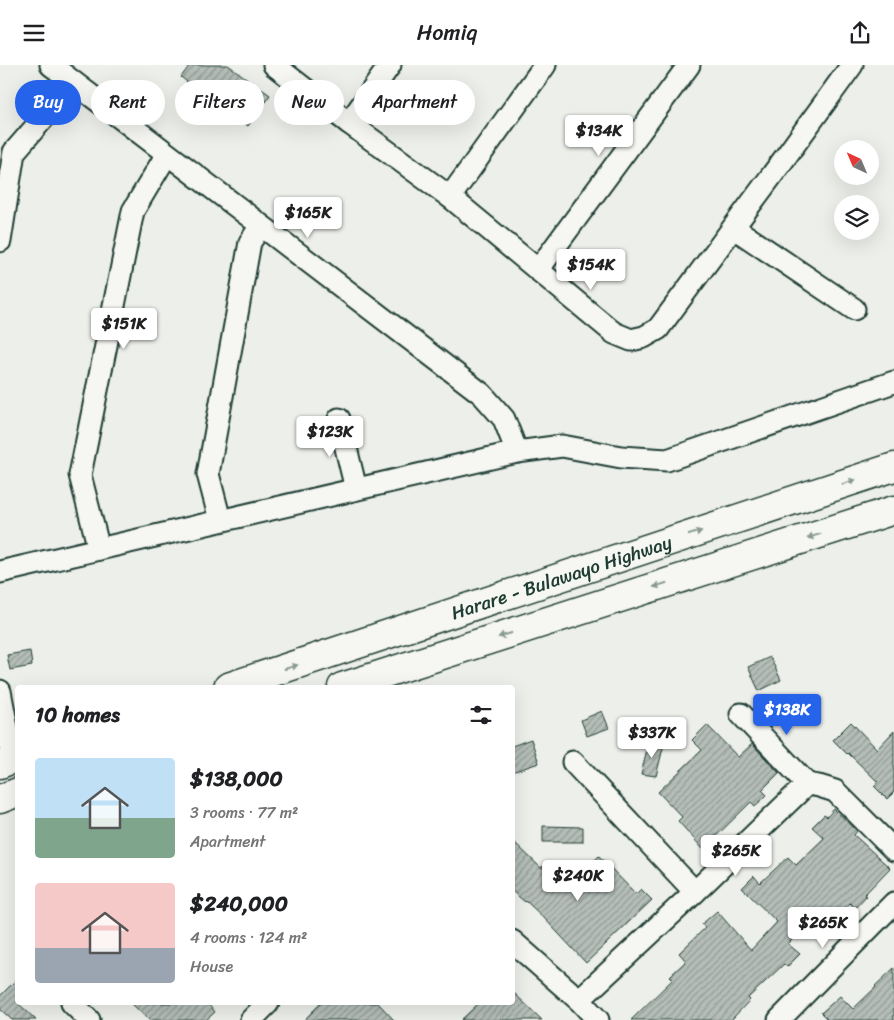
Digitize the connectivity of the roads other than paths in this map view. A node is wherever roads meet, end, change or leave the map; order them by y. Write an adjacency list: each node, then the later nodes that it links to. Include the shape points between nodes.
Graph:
1 (51, 65): 7 (street)
2 (274, 65): 9 (street)
3 (390, 65): 9 (street)
4 (545, 65): 12 (street)
5 (688, 65): 16 (street)
6 (852, 65): 14 (street)
7 (70, 80)
8 (81, 88): 11 (street)
9 (349, 123): 12 (street)
10 (37, 125): 15 (street, via 14,152)
11 (167, 154): 13 (street); 25 (street, via 133,211 80,475)
12 (450, 197): 16 (street)
13 (261, 226): 20 (street, via 482,395 504,419); 24 (street, via 250,241 208,474)
14 (734, 227): 16 (street, via 658,329 631,340 614,333); 17 (street)
15 (0, 241)
16 (538, 270)
17 (854, 309)
18 (894, 382): 20 (street, via 667,460 620,457 562,446)
19 (339, 419): 22 (street)
20 (517, 452): 22 (street)
21 (894, 467): 27 (highway, Harare - Bulawayo Highway, one-way to 21)
22 (356, 489): 24 (street)
23 (894, 510): 28 (highway, Harare - Bulawayo Highway, one-way to 28)
24 (220, 520): 25 (street)
25 (99, 549): 26 (street)
26 (0, 572)
27 (234, 685)
28 (348, 685)
29 (0, 691): 31 (street)
30 (741, 714): 33 (street)
31 (10, 760)
32 (573, 762): 37 (street)
33 (807, 784): 36 (street, via 835,791); 37 (street)
34 (15, 793): 35 (highway)
35 (0, 799)
36 (894, 850)
37 (695, 892): 40 (street)
38 (894, 903): 46 (street)
39 (515, 944): 40 (street)
40 (579, 1000): 45 (street)
41 (74, 1005): 43 (street)
42 (266, 1005): 44 (street)
43 (89, 1020)
44 (250, 1020)
45 (598, 1020)
46 (778, 1020)

